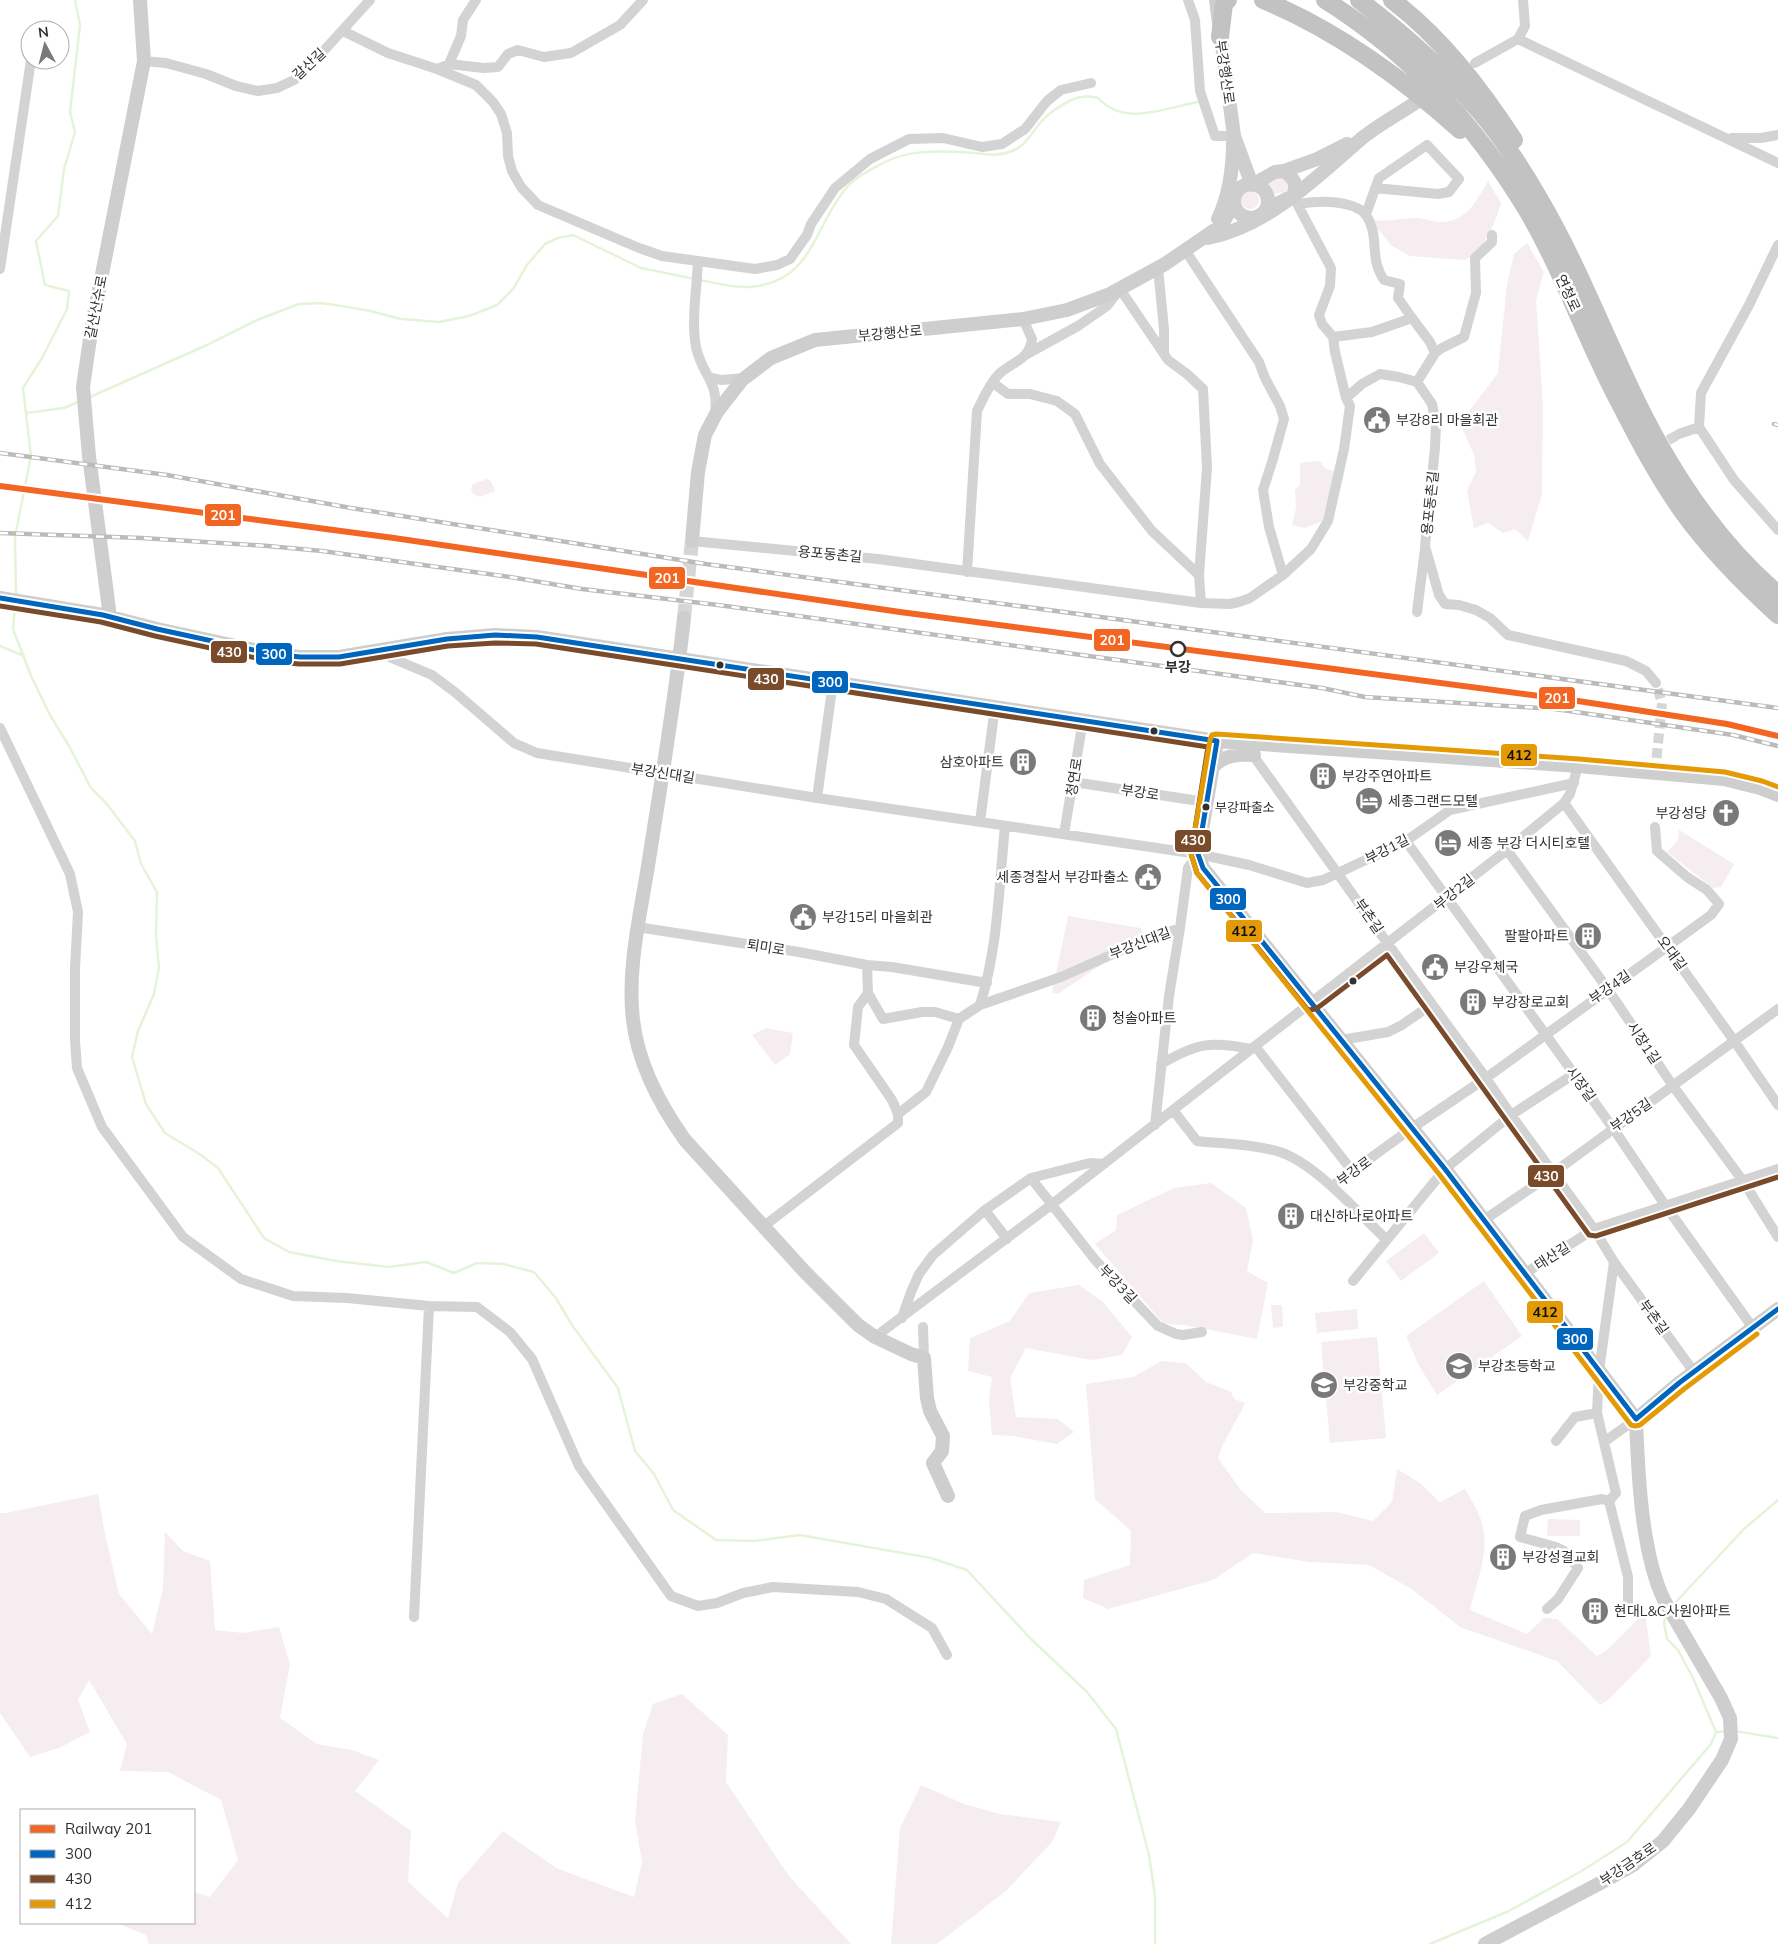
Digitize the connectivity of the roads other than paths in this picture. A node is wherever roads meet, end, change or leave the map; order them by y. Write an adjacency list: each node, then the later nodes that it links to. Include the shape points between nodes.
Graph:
1 (140, 0): 17 (street, 갈산산수로)
2 (370, 0): 14 (street, 갈산길)
3 (476, 0): 19 (street, via 463,20 461,36)
4 (643, 0): 19 (street, via 620,25 570,53 544,57 518,50 508,54 498,67 491,68)
5 (1188, 0): 27 (street, via 1195,20 1200,91 1215,136)
6 (1211, 0): 15 (highway)
7 (1216, 0): 15 (street, 부강행산로)
8 (1228, 0): 15 (highway, via 1224,4)
9 (1263, 0): 41 (highway, via 1323,30 1386,70 1434,106 1462,131)
10 (1325, 0): 41 (highway, 연청로, via 1388,44 1460,114 1495,162)
11 (1359, 0): 38 (highway, 연청로, via 1400,32 1474,104 1511,154)
12 (1392, 0): 38 (highway, via 1413,16 1454,58 1488,100 1520,150)
13 (1523, 0): 16 (street, via 1526,26)
14 (343, 31): 17 (street, 갈산길, via 294,80 277,88 258,91 166,63); 20 (street, via 388,53)
15 (1220, 37): 27 (street, 부강행산로)
16 (1518, 39): 18 (street); 26 (street)
17 (144, 61): 73 (street, 갈산산수로, via 92,325 83,387)
18 (1475, 63)
19 (449, 64): 20 (street)
20 (437, 69): 44 (street, via 476,85 493,102 507,133 512,171 521,187 538,205 639,248)
21 (30, 70): 46 (street)
22 (1091, 84): 44 (street, via 1061,90 1047,101 1026,129 1002,144 982,147 942,138 909,139 870,159 835,188 790,259 777,265 756,269)
23 (1418, 101): 25 (street)
24 (1778, 135): 26 (street)
25 (1362, 138): 29 (street); 34 (street)
26 (1729, 138): 28 (street)
27 (1235, 140): 30 (street, 부강행산로, via 1251,171 1259,177); 31 (street, 부강행산로); 33 (street); 40 (street, via 1223,209)
28 (1778, 163)
29 (1284, 171): 30 (street); 34 (street, via 1294,182)
30 (1270, 175): 31 (street)
31 (1252, 184): 33 (street, via 1243,187); 35 (street, 부강행산로, via 1267,195)
32 (1376, 188): 32 (street, via 1379,178 1427,145 1459,179 1449,192 1438,194); 36 (street)
33 (1235, 198): 37 (street, via 1238,211); 40 (street, via 1222,225)
34 (1295, 200): 35 (street); 36 (street, via 1338,203); 40 (street, via 1228,234); 50 (street, 용포동촌길, via 1331,268 1330,286 1319,315 1322,324)
35 (1266, 209): 37 (street, via 1259,216)
36 (1366, 214): 48 (street, via 1372,230 1375,262 1384,280 1400,284 1398,298)
37 (1250, 218): 40 (street)
38 (1553, 224): 68 (highway, 연청로, via 1667,459 1700,508)
39 (1492, 236): 53 (street, via 1492,242 1474,258 1476,293 1464,337)
40 (1203, 239): 43 (street, 부강행산로)
41 (1542, 239): 72 (highway, 연청로, via 1614,393 1655,467 1686,516 1724,562)
42 (1778, 245): 60 (street, via 1701,393)
43 (1185, 250): 45 (street, 부강행산로); 67 (street, via 1259,362 1284,419 1263,490 1269,527)
44 (698, 263): 54 (street, via 695,338 700,364)
45 (1158, 268): 47 (street, 부강행산로); 52 (street)
46 (0, 269)
47 (1120, 288): 49 (street, 부강행산로, via 1067,310); 51 (street, via 1107,306); 52 (street)
48 (1412, 318): 50 (street, via 1372,332); 53 (street)
49 (1023, 319): 51 (street, via 1032,339); 55 (street, 부강행산로, via 815,340 771,358)
50 (1334, 337): 58 (street, 용포동촌길)
51 (1027, 354): 57 (street)
52 (1164, 354): 66 (street, via 1203,389 1207,468)
53 (1435, 354): 56 (street)
54 (710, 377): 55 (street, via 721,380); 59 (street, via 717,399)
55 (745, 378): 59 (street, 부강행산로)
56 (1416, 382): 58 (street, via 1380,374); 64 (street, 용포동촌길, via 1432,404 1436,424)
57 (993, 383): 65 (street, via 977,411); 66 (street, via 1008,394 1030,394 1051,399 1075,414 1100,464 1152,531)
58 (1346, 398): 67 (street, 용포동촌길, via 1350,406 1344,449 1328,521 1311,549)
59 (715, 416): 63 (street, 부강행산로, via 705,435 698,472)
60 (1699, 427): 61 (street); 62 (street, via 1734,480)
61 (1679, 434)
62 (1778, 530)
63 (692, 541): 65 (street, 용포동촌길, via 878,559)
64 (1425, 546): 71 (street); 78 (street, 용포동촌길, via 1445,604 1476,610 1508,635 1626,661 1646,671)
65 (967, 572): 70 (street, 용포동촌길)
66 (1199, 575): 70 (street)
67 (1283, 575): 70 (street, 용포동촌길, via 1250,598 1230,604)
68 (1778, 594)
69 (0, 598): 73 (street)
70 (1201, 603)
71 (1417, 612)
72 (1778, 615)
73 (106, 616): 75 (street, via 272,654 338,657)
74 (684, 618): 76 (street)
75 (375, 651): 76 (street, via 495,634 545,638); 87 (street, 부강신대길, via 432,675 514,743 537,753)
76 (679, 659): 77 (street); 87 (street)
77 (834, 682): 79 (street); 91 (street)
78 (1656, 683)
79 (995, 706): 80 (street); 94 (street)
80 (1083, 720): 82 (street); 88 (street, 청연로)
81 (0, 728): 151 (street, via 70,874 78,912 76,1068 102,1126 183,1237 241,1280 293,1296)
82 (1217, 741): 83 (street); 86 (street)
83 (1243, 742): 84 (street, 부촌길); 85 (street)
84 (1254, 755): 86 (street, via 1229,756); 101 (street, 부촌길)
85 (1578, 766): 89 (street, 부강2길); 90 (street, via 1724,778)
86 (1212, 768): 92 (street)
87 (662, 773): 91 (street, 부강신대길); 103 (street)
88 (1073, 782): 92 (street, 부강로); 97 (street, 청연로)
89 (1574, 783): 93 (street, 부강2길); 98 (street, 부강1길, via 1450,810)
90 (1778, 795)
91 (817, 798): 94 (street, 부강신대길)
92 (1206, 802): 100 (street)
93 (1564, 803): 99 (street, 부강2길); 106 (street, 오대길)
94 (980, 822): 95 (street, 부강신대길)
95 (1005, 826): 97 (street, 부강신대길); 108 (street)
96 (1656, 827): 106 (street, 부강4길, via 1657,851 1708,890 1719,904 1711,914)
97 (1064, 834): 100 (street, 부강신대길)
98 (1406, 841): 101 (street, 부강1길); 102 (street, 시장길)
99 (1507, 850): 102 (street, 부강2길); 109 (street, 시장1길)
100 (1198, 854): 101 (street, 부강1길, via 1307,883); 104 (street, 부강신대길, via 1188,868); 111 (street, via 1203,868)
101 (1338, 873): 105 (street, 부촌길)
102 (1447, 898): 105 (street, 부강2길); 116 (street, 시장길)
103 (637, 927): 107 (street, 퇴미로); 143 (street, via 631,994 633,1021 654,1088 685,1140)
104 (1180, 928): 113 (street, 부강신대길, via 1138,942 1061,977); 120 (street)
105 (1388, 944): 111 (street, 부강2길); 112 (street, 부촌길)
106 (1667, 947): 109 (street, 부강4길); 118 (street, 오대길)
107 (867, 965): 108 (street); 110 (street)
108 (987, 982): 113 (street)
109 (1607, 988): 116 (street, 부강4길); 123 (street, 시장1길)
110 (868, 993): 115 (street, via 883,1019 935,1012); 126 (street, via 858,1007 854,1045)
111 (1311, 1003): 117 (street); 119 (street)
112 (1432, 1004): 117 (street, via 1388,1032); 122 (street, 부촌길)
113 (980, 1005): 115 (street)
114 (1778, 1010): 118 (street, 부강5길)
115 (959, 1020): 126 (street, via 926,1092)
116 (1546, 1035): 121 (street, 시장길); 122 (street, 부강4길)
117 (1341, 1040): 129 (street)
118 (1735, 1042): 123 (street, 부강5길); 124 (street, 오대길)
119 (1253, 1047): 120 (street, via 1201,1046); 125 (street); 134 (street)
120 (1161, 1064): 128 (street)
121 (1574, 1074): 127 (street); 130 (street, 시장길)
122 (1486, 1078): 127 (street, 부촌길); 129 (street, 부강4길)
123 (1673, 1086): 130 (street, 부강5길); 137 (street, 시장1길)
124 (1778, 1105)
125 (1173, 1110): 128 (street); 138 (street, via 1197,1141 1282,1153)
126 (898, 1114): 143 (street, via 898,1123)
127 (1511, 1115): 133 (street); 135 (street, 부촌길)
128 (1154, 1125): 131 (street)
129 (1412, 1128): 133 (street); 134 (street, 부강로)
130 (1613, 1128): 135 (street, 부강5길); 140 (street, 시장길)
131 (1104, 1164): 136 (street, via 1090,1163); 139 (street)
132 (1778, 1169): 137 (street, 태산길)
133 (1445, 1170): 142 (street); 147 (street)
134 (1353, 1172): 138 (street, 부강로)
135 (1553, 1173): 142 (street, 부강5길); 144 (street, 부촌길)
136 (1031, 1178): 139 (street, 부강3길); 141 (street)
137 (1743, 1181): 140 (street, 태산길); 145 (street, 시장1길)
138 (1332, 1186): 147 (street, 부강로)
139 (1051, 1205): 146 (street); 156 (street, 부강3길, via 1096,1261 1158,1326 1183,1335)
140 (1664, 1205): 144 (street, 태산길); 155 (street, 시장길)
141 (985, 1210): 146 (street); 153 (street, via 933,1255 916,1280)
142 (1484, 1220): 149 (street)
143 (764, 1226): 157 (street, via 851,1318)
144 (1594, 1229): 148 (street, 부촌길); 149 (street, 태산길)
145 (1778, 1237)
146 (1007, 1239): 153 (street)
147 (1386, 1239): 150 (street)
148 (1614, 1262): 159 (street); 160 (street, 부촌길)
149 (1524, 1274): 159 (street)
150 (1353, 1281)
151 (429, 1306): 169 (street); 170 (street, via 477,1307 510,1332 532,1359 579,1466 671,1596 698,1606 773,1587 858,1592 886,1599 932,1628)
152 (1778, 1309): 155 (street)
153 (902, 1318): 157 (street)
154 (923, 1327): 158 (street)
155 (1753, 1328): 160 (street)
156 (1202, 1332)
157 (875, 1337): 158 (street)
158 (924, 1358): 165 (street, via 926,1398 943,1436 942,1451 933,1464)
159 (1599, 1371): 161 (street); 162 (street)
160 (1694, 1372): 162 (street)
161 (1597, 1413): 163 (street, via 1575,1417); 164 (street)
162 (1636, 1419): 164 (street); 171 (street, 부강금호로, via 1647,1546 1657,1584 1722,1698 1731,1724 1731,1739 1711,1779 1663,1841 1604,1882)
163 (1556, 1441)
164 (1604, 1442): 166 (street, via 1616,1493)
165 (948, 1496)
166 (1609, 1501): 167 (street, via 1602,1499 1540,1510 1525,1516 1520,1537 1564,1551 1578,1568 1558,1599); 168 (street, via 1628,1577 1628,1604)
167 (1547, 1609)
168 (1622, 1613)
169 (414, 1617)
170 (947, 1655)
171 (1485, 1944)

